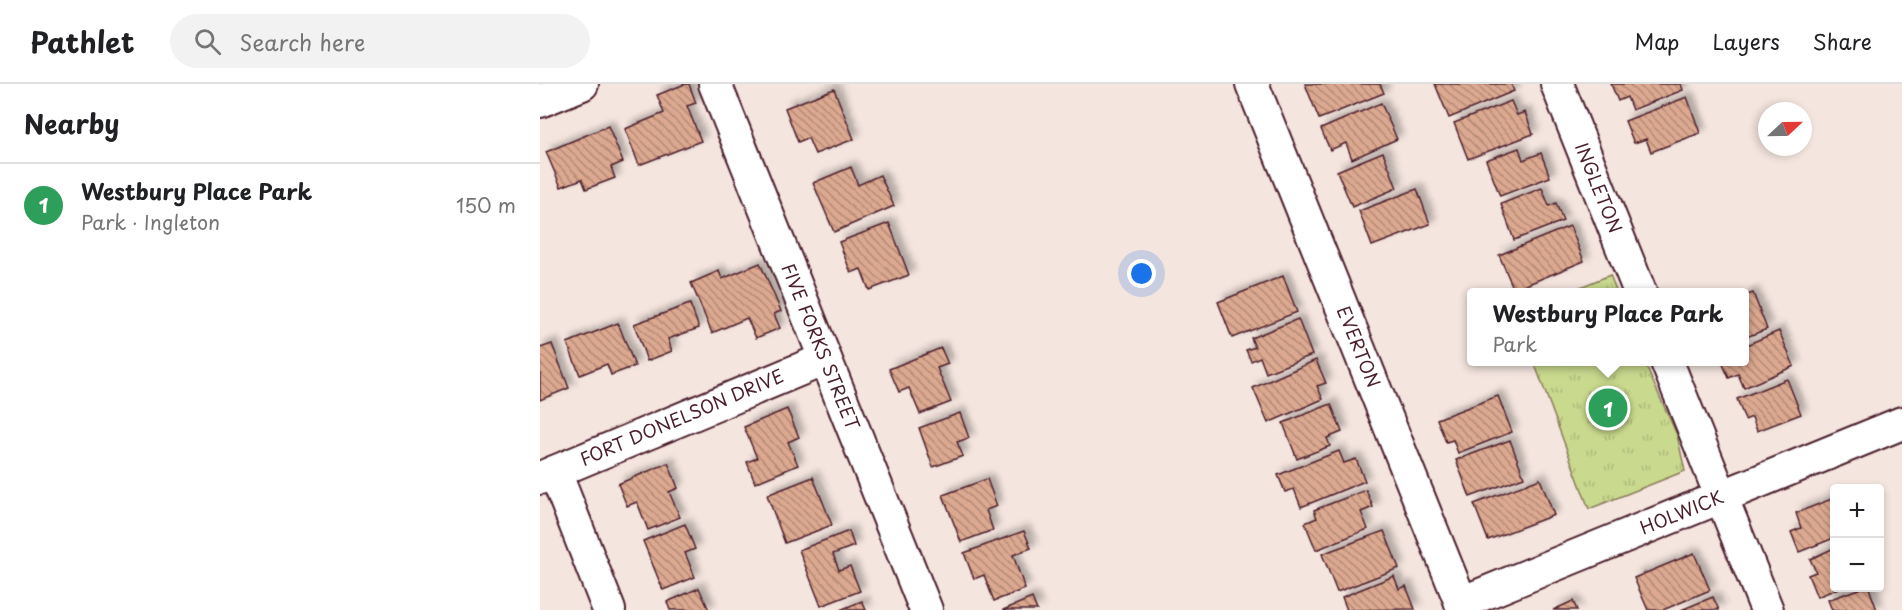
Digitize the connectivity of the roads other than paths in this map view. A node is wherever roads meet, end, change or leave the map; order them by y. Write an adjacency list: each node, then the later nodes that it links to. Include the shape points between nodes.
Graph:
1 (582, 84): 5 (street)
2 (715, 84): 7 (street, FIVE FORKS STREET)
3 (1252, 84): 12 (street, EVERTON)
4 (1557, 84): 6 (street, INGLETON)
5 (540, 101)
6 (1638, 288)
7 (825, 359): 10 (street, FORT DONELSON DRIVE); 14 (street, FIVE FORKS STREET)
8 (1669, 366): 11 (street)
9 (1902, 423): 11 (street, HOLWICK)
10 (547, 475): 13 (street)
11 (1722, 497): 12 (street, HOLWICK); 15 (street)
12 (1463, 607)
13 (609, 610)
14 (926, 610)
15 (1767, 610)

